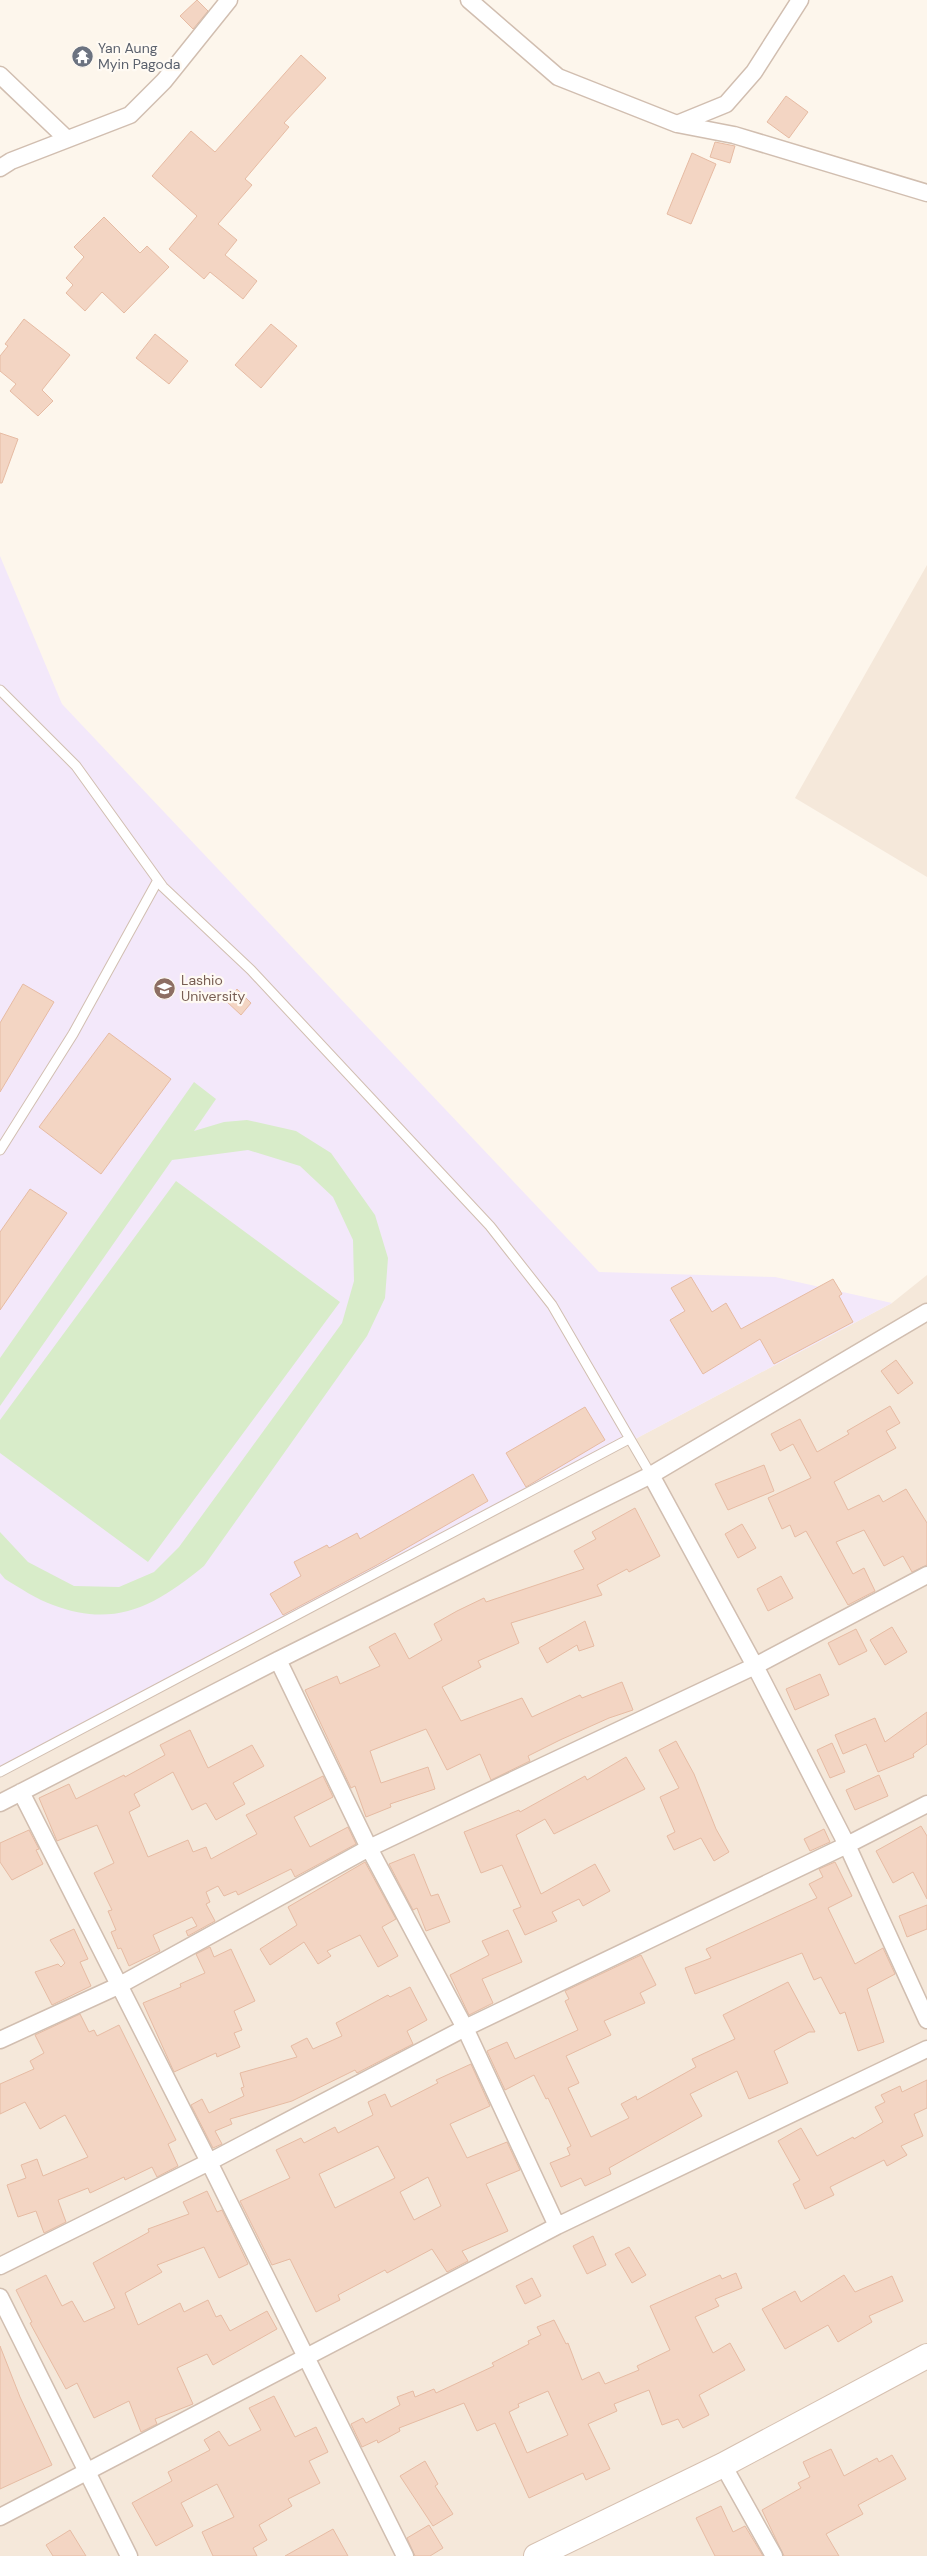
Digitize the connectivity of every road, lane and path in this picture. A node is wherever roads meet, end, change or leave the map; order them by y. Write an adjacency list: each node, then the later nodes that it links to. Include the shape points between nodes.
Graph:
1 (229, 0): 6 (street, via 164,81 130,115)
2 (469, 0): 5 (street, via 558,77)
3 (800, 0): 5 (street, via 754,72 726,104)
4 (0, 75): 6 (street)
5 (677, 124): 8 (street, via 734,135)
6 (67, 139): 7 (street)
7 (0, 168)
8 (927, 193)
9 (0, 690): 10 (lane, via 76,766)
10 (158, 880): 11 (lane, via 73,1034); 13 (lane, via 251,970 490,1226 552,1305)
11 (0, 1150)
12 (927, 1312): 14 (street)
13 (629, 1439): 14 (lane); 18 (lane)
14 (651, 1475): 16 (street); 17 (street)
15 (927, 1575): 17 (street)
16 (278, 1660): 19 (street); 23 (street)
17 (755, 1666): 22 (street); 23 (street)
18 (0, 1772)
19 (21, 1792): 20 (street); 24 (street)
20 (0, 1803)
21 (927, 1804): 22 (street)
22 (847, 1845): 25 (street); 26 (street)
23 (370, 1848): 24 (street); 26 (street)
24 (118, 1986): 27 (street); 29 (street)
25 (927, 2020)
26 (465, 2028): 29 (street); 30 (street)
27 (0, 2040)
28 (927, 2049): 30 (street)
29 (209, 2162): 31 (street); 34 (street)
30 (557, 2226): 34 (street)
31 (0, 2266)
32 (0, 2298): 36 (street)
33 (927, 2356): 35 (street)
34 (307, 2358): 36 (street); 39 (street)
35 (722, 2465): 40 (street); 41 (street)
36 (85, 2471): 37 (street); 38 (street)
37 (0, 2517)
38 (129, 2556)
39 (405, 2556)
40 (536, 2556)
41 (774, 2556)

